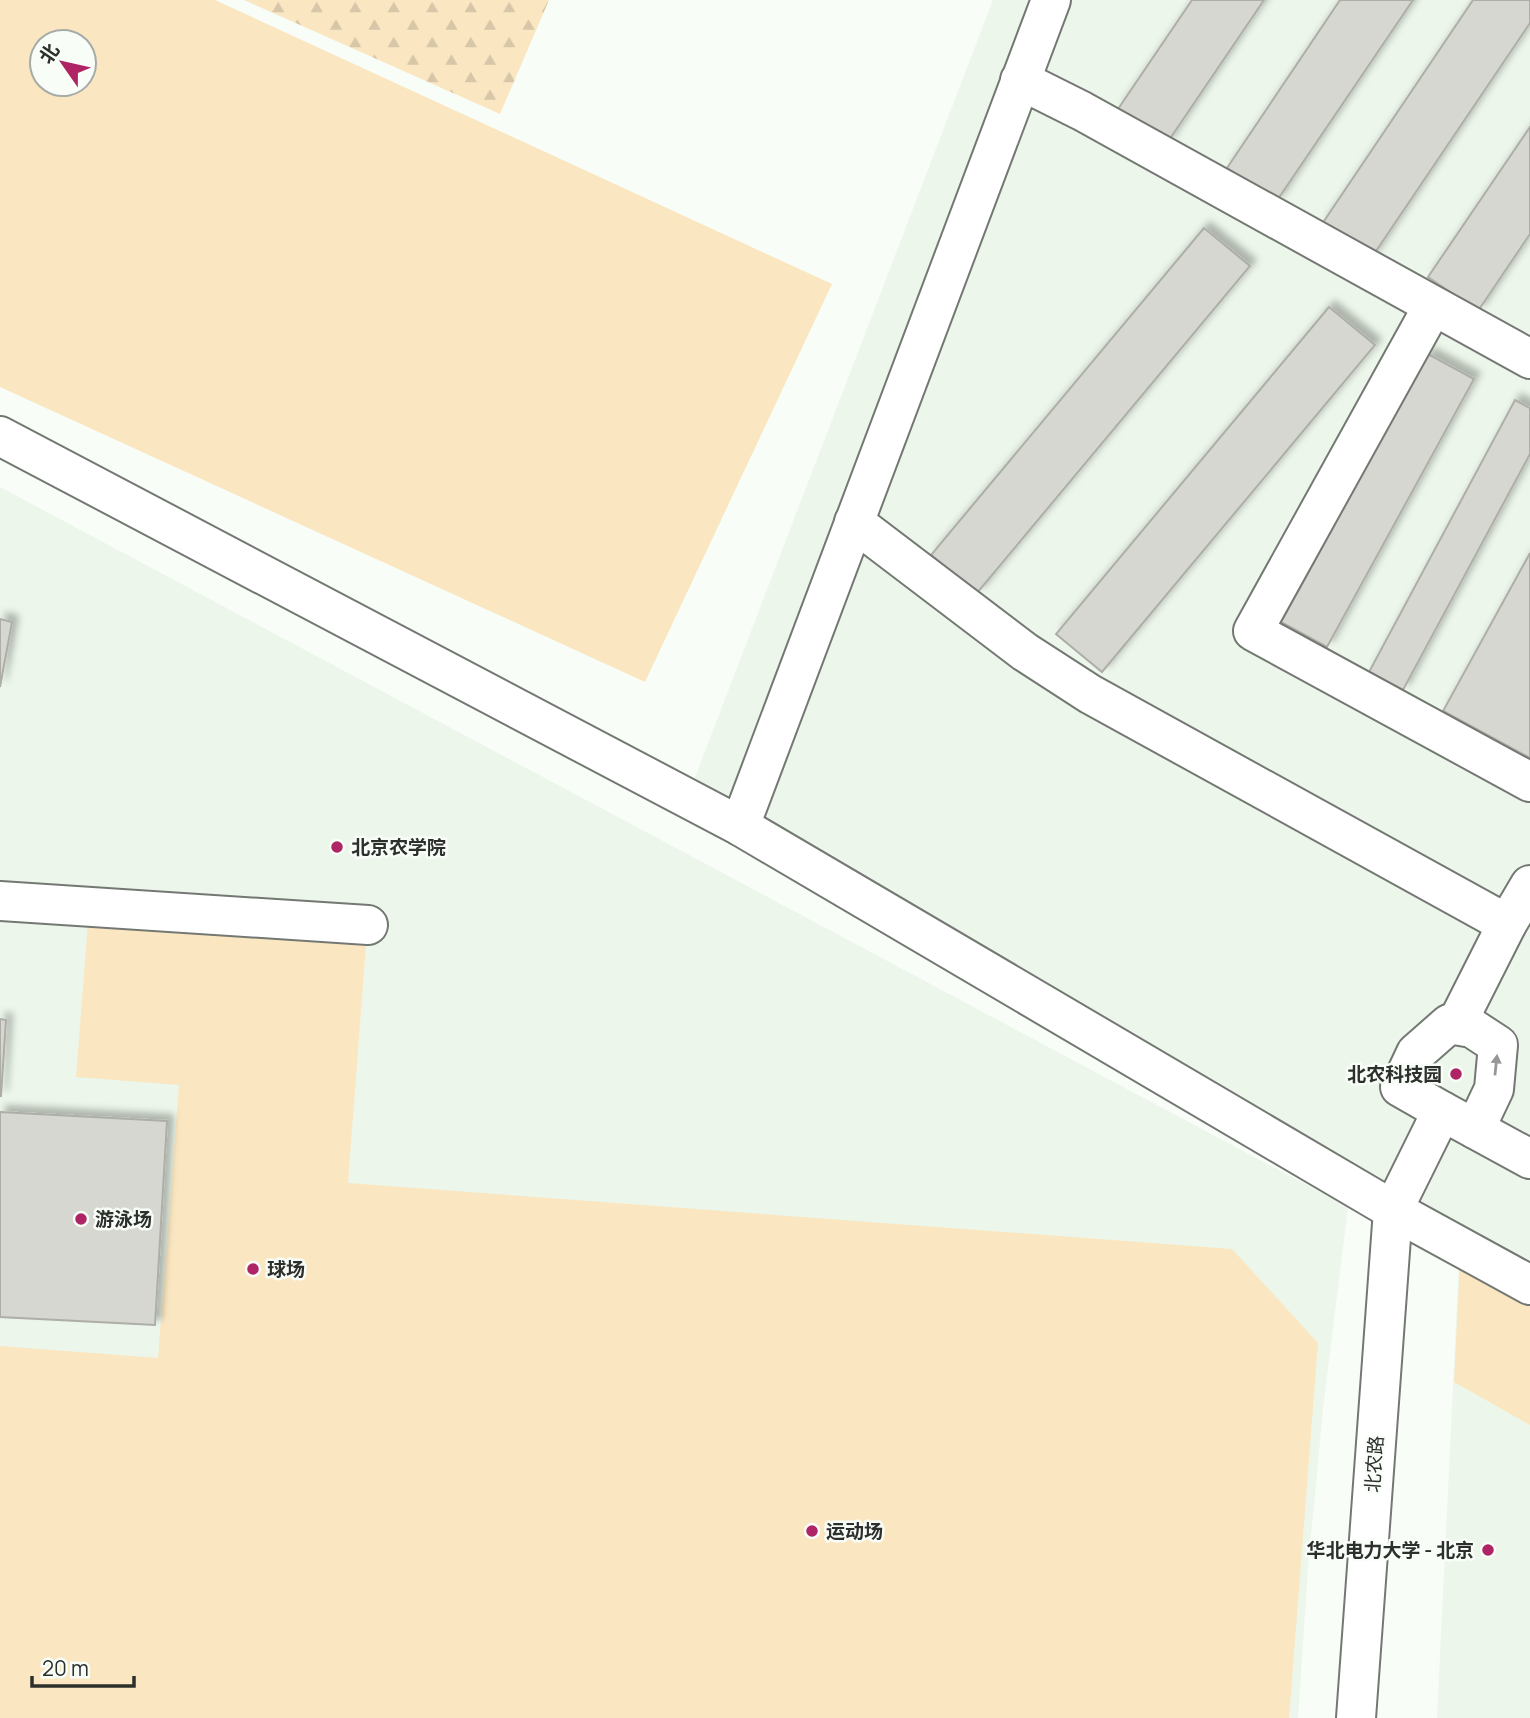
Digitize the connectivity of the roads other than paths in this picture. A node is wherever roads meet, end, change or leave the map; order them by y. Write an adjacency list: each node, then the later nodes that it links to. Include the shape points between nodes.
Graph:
1 (1051, 0): 2 (street)
2 (1020, 80): 3 (street); 6 (street)
3 (1433, 306): 4 (street); 7 (street, via 1253,631)
4 (1530, 359)
5 (0, 436): 8 (street)
6 (854, 522): 8 (street); 11 (street, via 1025,652 1090,694)
7 (1530, 782)
8 (740, 825): 17 (street)
9 (1530, 885): 11 (street)
10 (0, 901): 12 (street)
11 (1507, 924): 13 (street)
12 (368, 925)
13 (1456, 1025): 14 (street, via 1448,1024 1416,1053 1399,1087); 15 (street, one-way to 13, via 1494,1089 1498,1045 1472,1028)
14 (1442, 1111): 15 (street); 17 (street)
15 (1475, 1129): 16 (street)
16 (1530, 1159)
17 (1393, 1210): 18 (street); 19 (street, 北农路)
18 (1530, 1285)
19 (1356, 1718)

